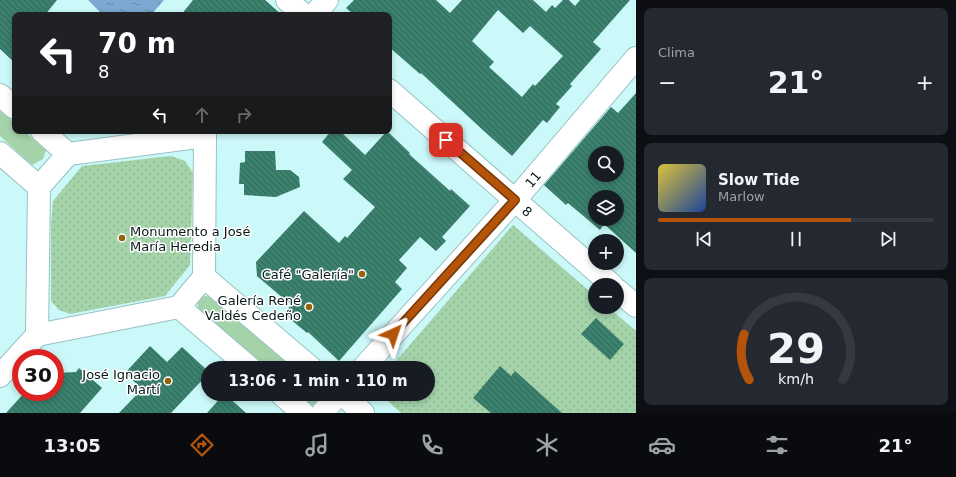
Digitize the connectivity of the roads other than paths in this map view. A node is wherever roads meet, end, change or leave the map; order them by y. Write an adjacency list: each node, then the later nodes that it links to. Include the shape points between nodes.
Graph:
1 (287, 0): 3 (main road)
2 (327, 0): 4 (main road)
3 (301, 12)
4 (317, 12)
5 (636, 58): 15 (main road, 11)
6 (392, 93): 15 (main road, 8)
7 (0, 95): 8 (main road)
8 (12, 105)
9 (45, 134): 13 (main road)
10 (201, 134): 13 (main road)
11 (207, 134): 16 (main road)
12 (0, 153): 14 (main road)
13 (68, 154): 14 (main road)
14 (39, 187): 21 (main road)
15 (515, 200): 17 (main road, 8); 24 (main road, 11)
16 (204, 277): 20 (main road); 23 (main road)
17 (604, 278)
18 (624, 296): 19 (main road)
19 (636, 306)
20 (179, 307): 21 (main road); 22 (main road)
21 (37, 335): 25 (main road)
22 (242, 361)
23 (303, 361)
24 (369, 361)
25 (0, 376)
26 (289, 401): 29 (main road)
27 (334, 401): 30 (main road)
28 (349, 401): 31 (main road)
29 (303, 413)
30 (322, 413)
31 (363, 413)

